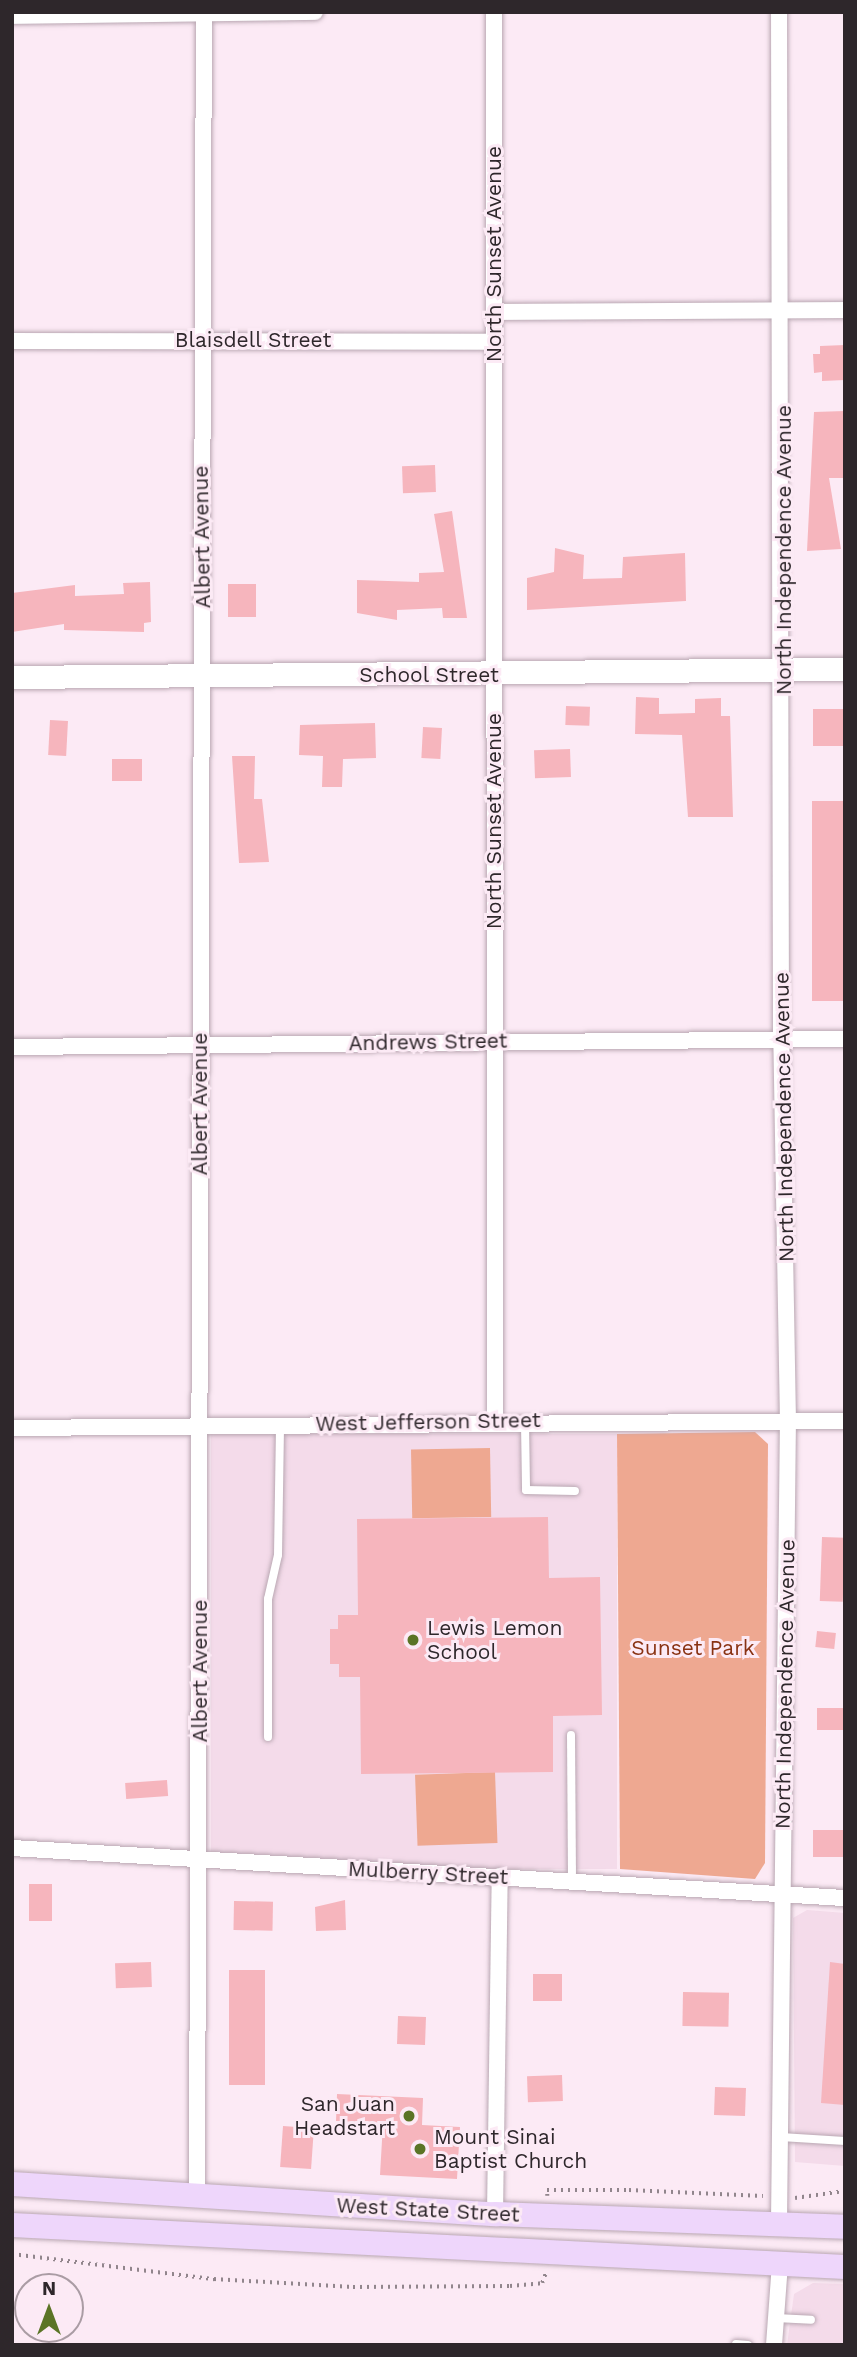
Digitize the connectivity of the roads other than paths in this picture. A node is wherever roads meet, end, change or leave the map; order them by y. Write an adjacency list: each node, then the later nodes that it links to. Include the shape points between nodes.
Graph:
1 (315, 12): 4 (street)
2 (494, 12): 7 (street, North Sunset Avenue)
3 (779, 12): 8 (street, North Independence Avenue)
4 (204, 13): 5 (street); 9 (street, Albert Avenue)
5 (12, 16)
6 (845, 310): 8 (street)
7 (494, 312): 8 (street); 11 (street, North Sunset Avenue)
8 (782, 312): 13 (street, North Independence Avenue)
9 (199, 338): 10 (street, Blaisdell Street); 11 (street, Blaisdell Street); 14 (street, Albert Avenue)
10 (12, 341)
11 (494, 342): 15 (street, North Sunset Avenue)
12 (845, 669): 13 (main road, School Street)
13 (785, 670): 15 (main road, School Street); 18 (street, North Independence Avenue)
14 (204, 675): 15 (main road, School Street); 16 (main road, School Street); 20 (street, Albert Avenue)
15 (494, 675): 19 (street, North Sunset Avenue)
16 (12, 677)
17 (845, 1039): 18 (street, Andrews Street)
18 (781, 1040): 19 (street, Andrews Street); 25 (street, North Independence Avenue)
19 (495, 1042): 20 (street, Andrews Street); 22 (street, North Sunset Avenue)
20 (200, 1045): 21 (street, Andrews Street); 27 (street, Albert Avenue)
21 (12, 1047)
22 (495, 1420): 23 (street, West Jefferson Street); 26 (street, West Jefferson Street)
23 (525, 1420): 25 (street, West Jefferson Street); 29 (lane, via 526,1490)
24 (845, 1421): 25 (street, West Jefferson Street)
25 (789, 1422): 36 (street, North Independence Avenue)
26 (280, 1425): 27 (street, West Jefferson Street); 31 (lane, via 278,1555 268,1599)
27 (199, 1427): 28 (street, West Jefferson Street); 33 (street, Albert Avenue)
28 (12, 1428)
29 (575, 1491)
30 (570, 1735): 35 (lane)
31 (268, 1737)
32 (12, 1848): 33 (street, Mulberry Street)
33 (201, 1862): 34 (street, Mulberry Street); 41 (street, Albert Avenue)
34 (500, 1876): 35 (street, Mulberry Street); 42 (street)
35 (572, 1881): 36 (street, Mulberry Street)
36 (783, 1894): 37 (street, Mulberry Street); 38 (street, North Independence Avenue)
37 (845, 1898)
38 (781, 2137): 39 (lane); 43 (street, North Independence Avenue)
39 (845, 2141)
40 (12, 2184): 41 (main road, West State Street)
41 (197, 2196): 42 (main road, West State Street)
42 (495, 2214): 43 (main road, West State Street)
43 (779, 2222): 45 (main road, West State Street)
44 (12, 2225): 46 (main road, West State Street)
45 (845, 2227)
46 (780, 2264): 47 (main road, West State Street); 48 (street)
47 (845, 2267)
48 (776, 2318): 49 (lane); 52 (street)
49 (811, 2320)
50 (736, 2344): 51 (lane)
51 (748, 2345)
52 (774, 2345)

